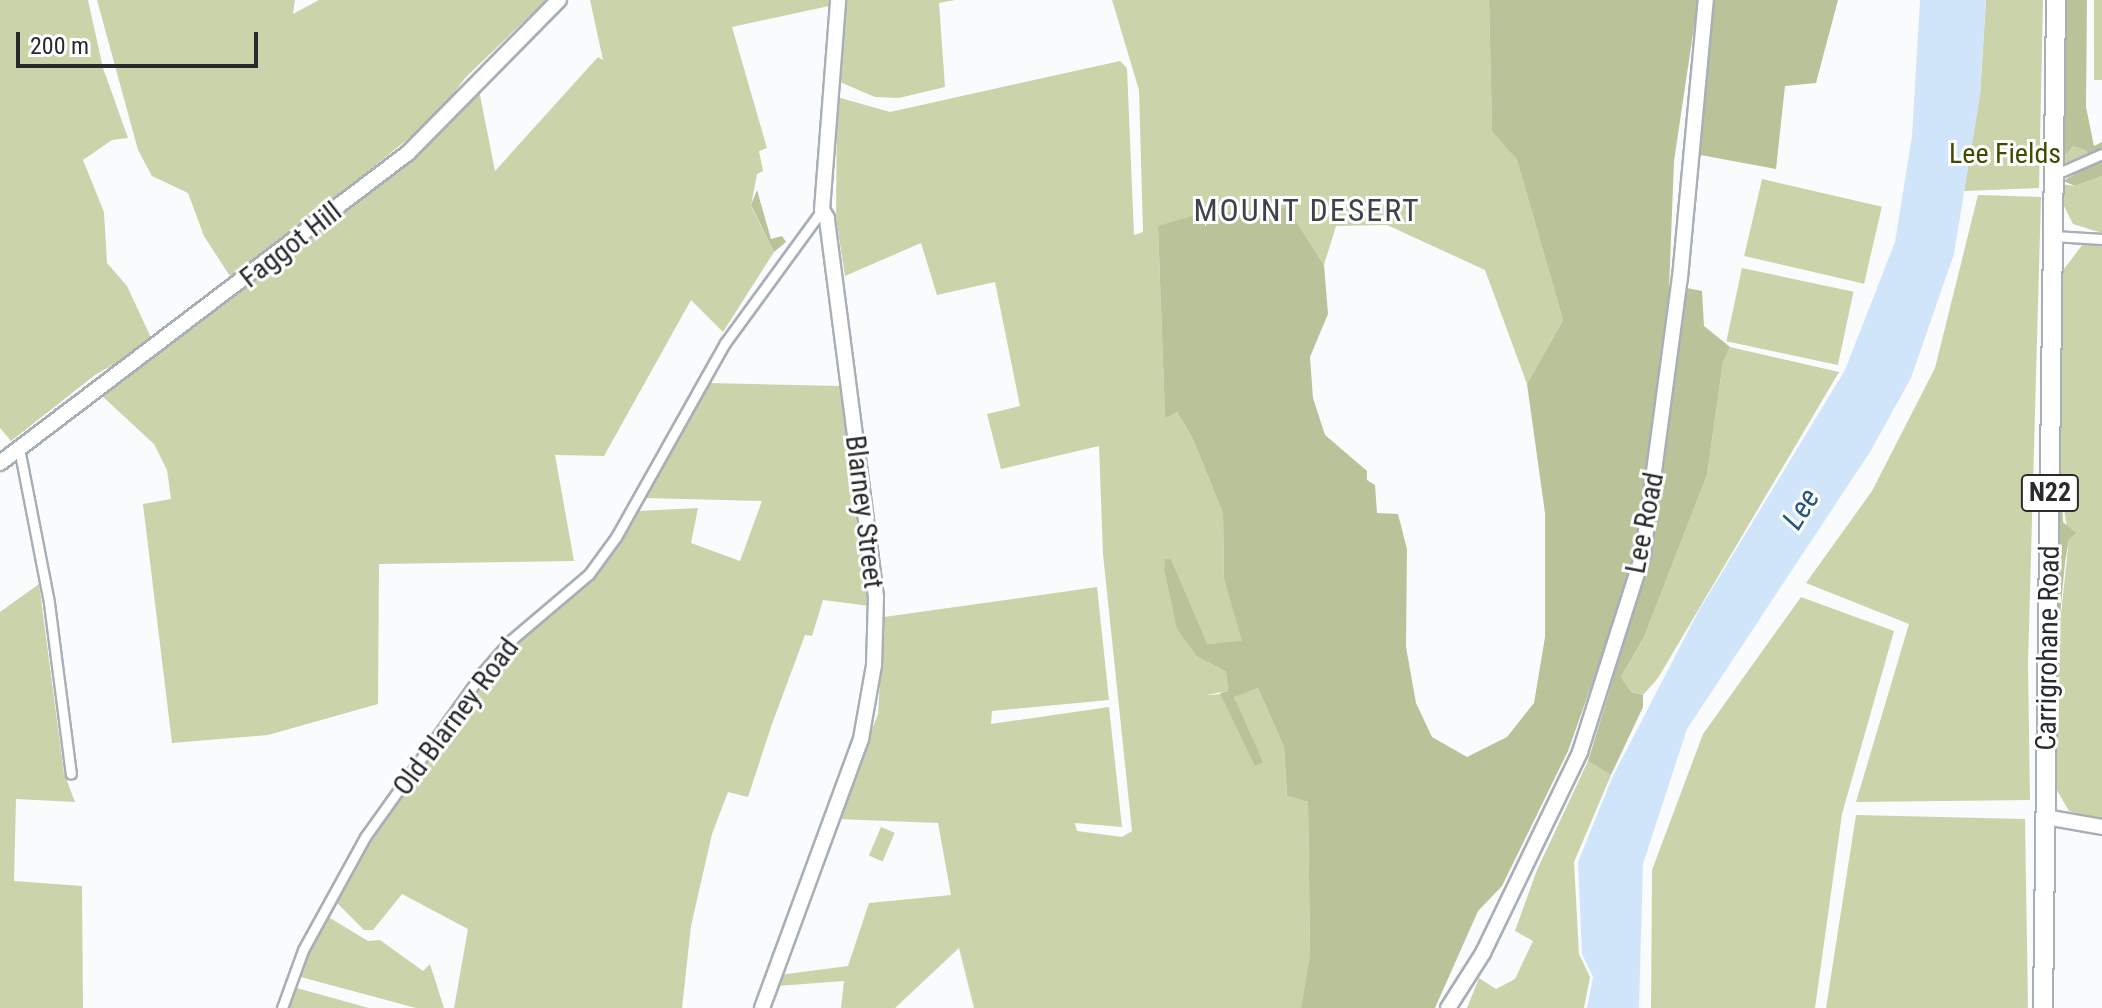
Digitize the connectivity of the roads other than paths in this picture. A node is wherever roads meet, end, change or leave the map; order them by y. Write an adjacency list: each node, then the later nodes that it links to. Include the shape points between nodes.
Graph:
1 (559, 0): 10 (street, Faggot Hill, via 408,153)
2 (838, 0): 7 (street, Blarney Street)
3 (1706, 0): 17 (street, Lee Road, via 1680,278 1643,554 1580,752 1483,953)
4 (2056, 0): 6 (highway, Carrigrohane Road / N22)
5 (2102, 154): 6 (street)
6 (2054, 175): 8 (highway, Carrigrohane Road / N22)
7 (822, 210): 15 (street, Old Blarney Road, via 725,343 616,537 589,574 510,641 483,672 365,837 303,950); 16 (street, Blarney Street, via 876,597 874,665 861,739)
8 (2053, 236): 9 (street); 13 (highway, Carrigrohane Road / N22)
9 (2102, 239)
10 (19, 448): 11 (street, Faggot Hill); 12 (street, via 49,603)
11 (0, 463)
12 (71, 774)
13 (2046, 817): 14 (street); 18 (highway, Carrigrohane Road / N22)
14 (2102, 827)
15 (282, 1008)
16 (762, 1008)
17 (1448, 1008)
18 (2043, 1008)

